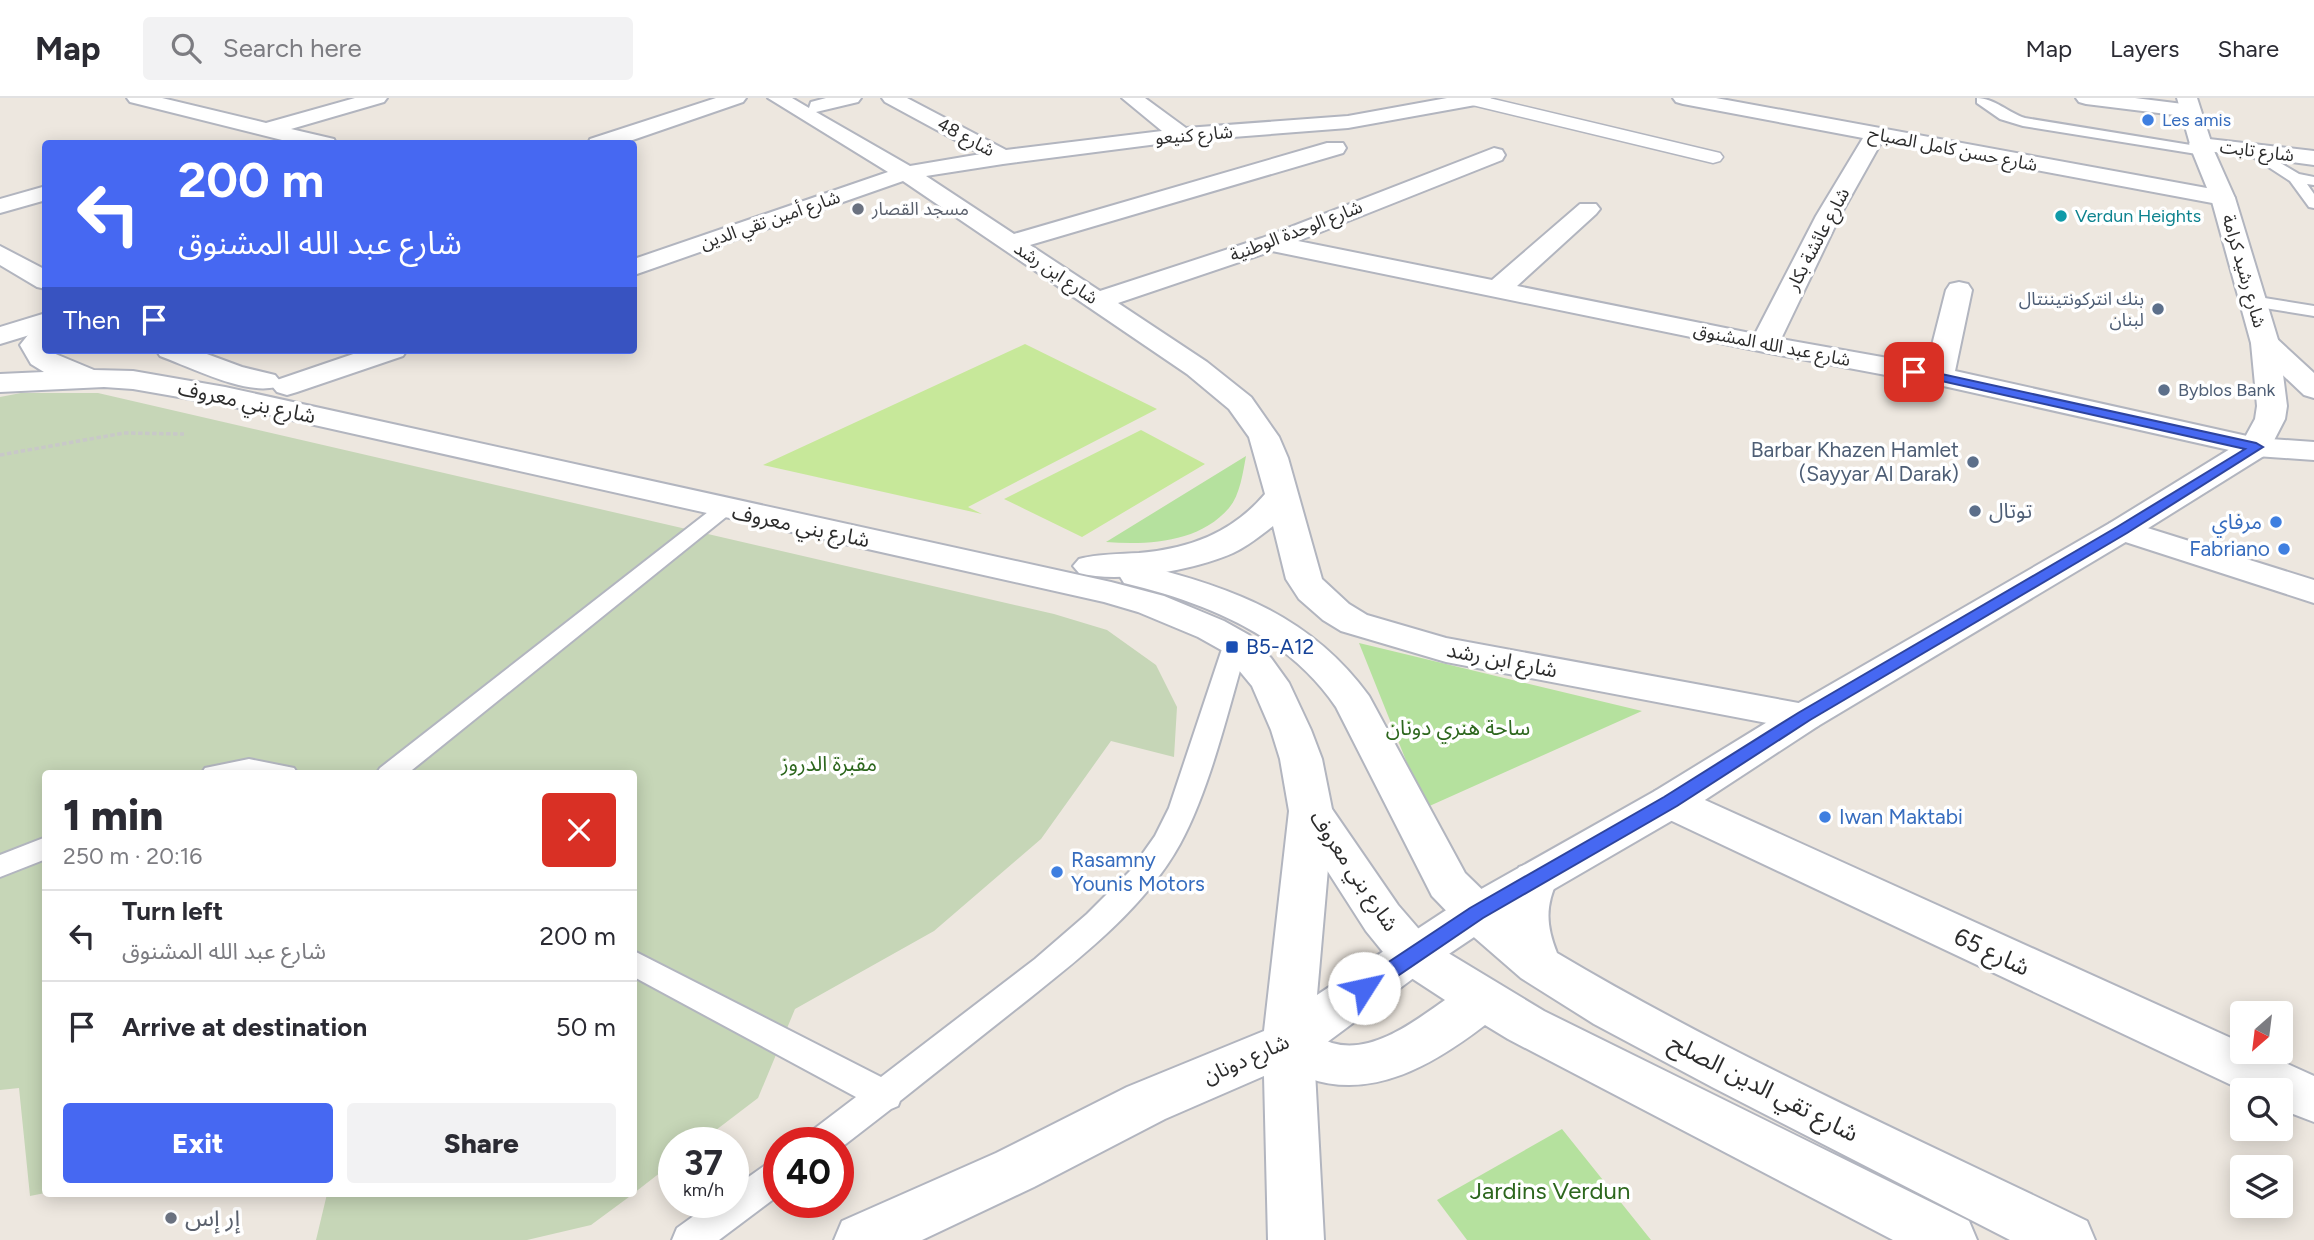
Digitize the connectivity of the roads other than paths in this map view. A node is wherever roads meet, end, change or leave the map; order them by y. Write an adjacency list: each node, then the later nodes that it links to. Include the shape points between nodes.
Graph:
1 (137, 98): 16 (street)
2 (377, 98): 16 (street)
3 (736, 98): 21 (street)
4 (778, 98): 31 (street, شارع ابن رشد)
5 (851, 98): 14 (street)
6 (892, 98): 27 (street, شارع 48)
7 (1132, 98): 18 (street)
8 (2086, 98): 13 (street)
9 (1477, 99): 15 (street, شارع كنيعو); 28 (street)
10 (1982, 100): 23 (lane, via 2023,122)
11 (1319, 104): 15 (street)
12 (1685, 104): 17 (street, شارع حسن كامل الصباح)
13 (2189, 104): 23 (street, شارع رشيد كرامة)
14 (818, 106)
15 (1348, 122): 18 (street, شارع كنيعو)
16 (270, 129): 19 (street); 20 (street)
17 (1876, 134): 30 (street, شارع حسن كامل الصباح); 53 (street, شارع عائشة بكار, via 1828,216)
18 (1181, 135): 27 (street, شارع كنيعو)
19 (231, 140)
20 (311, 140)
21 (610, 140)
22 (2038, 142): 30 (street)
23 (2202, 147): 25 (street, شارع تابت); 35 (street, شارع رشيد كرامة)
24 (1335, 148): 39 (street)
25 (2252, 150): 29 (street, شارع تابت); 32 (lane)
26 (1493, 155): 40 (street, شارع الوحدة الوطنية)
27 (1003, 157): 31 (street, شارع كنيعو)
28 (1713, 158)
29 (2314, 158)
30 (2025, 162): 35 (street, شارع حسن كامل الصباح)
31 (906, 173): 39 (street, شارع ابن رشد); 42 (street, شارع أمين تقي الدين)
32 (2295, 178): 33 (lane); 36 (lane)
33 (2314, 181)
34 (42, 194): 37 (street)
35 (2223, 198): 47 (street, شارع رشيد كرامة)
36 (2314, 203)
37 (0, 206)
38 (1588, 209): 44 (street)
39 (1011, 243): 46 (street, شارع ابن رشد)
40 (1270, 243): 44 (street, شارع عبد الله المشنوق); 46 (street, شارع الوحدة الوطنية)
41 (0, 254): 43 (street)
42 (637, 266)
43 (42, 279)
44 (1498, 289): 53 (street, شارع عبد الله المشنوق)
45 (1959, 290): 56 (street)
46 (1097, 301): 63 (street, شارع ابن رشد, via 1197,368 1240,403 1264,436)
47 (2252, 301): 48 (lane); 52 (street, شارع رشيد كرامة)
48 (2314, 311)
49 (42, 322): 50 (street)
50 (0, 336)
51 (42, 336): 57 (street, via 34,345 41,359)
52 (2265, 343): 60 (street); 61 (street, شارع رشيد كرامة, via 2272,406)
53 (1764, 344): 56 (street, شارع عبد الله المشنوق)
54 (181, 354): 59 (street, شارع بني معروف)
55 (381, 354): 59 (street)
56 (1939, 376): 61 (street, شارع عبد الله المشنوق)
57 (104, 378): 58 (street, شارع بني معروف); 64 (street, شارع بني معروف, via 225,396)
58 (0, 383)
59 (287, 386): 65 (street, شارع بني معروف)
60 (2314, 389)
61 (2256, 447): 62 (street, شارع عبد الله المشنوق); 66 (street, شارع دونان)
62 (2314, 451)
63 (1281, 496): 67 (street, via 1257,524 1218,547 1145,564); 70 (street, شارع ابن رشد, via 1304,579 1323,603 1354,623 1446,650)
64 (724, 509): 65 (street, شارع بني معروف); 73 (lane)
65 (785, 511): 67 (street, شارع بني معروف); 69 (street, شارع بني معروف, via 1121,596 1184,616)
66 (2122, 530): 68 (street); 70 (street, شارع دونان)
67 (1091, 566): 79 (street, شارع بني معروف, via 1220,599 1255,616 1329,670 1343,683 1448,884)
68 (2314, 592)
69 (1236, 643): 75 (street, شارع بني معروف, via 1270,683 1281,706 1300,758); 85 (lane, via 1183,808 1141,878 1046,968)
70 (1804, 717): 74 (street, شارع دونان)
71 (237, 770): 72 (lane)
72 (261, 770)
73 (394, 770)
74 (1670, 802): 78 (street, شارع دونان); 86 (street, شارع 65)
75 (1311, 811): 80 (street, شارع بني معروف, via 1382,918); 84 (street)
76 (42, 849): 77 (lane)
77 (0, 867)
78 (1535, 879): 79 (street, شارع دونان); 82 (street, via 1522,906 1522,920)
79 (1476, 913): 80 (street, شارع دونان); 82 (street, شارع تقي الدين الصلح)
80 (1413, 955): 83 (street); 84 (street, شارع دونان)
81 (637, 965): 85 (lane)
82 (1538, 965): 93 (street, شارع تقي الدين الصلح, via 1730,1072)
83 (1483, 998): 84 (street, via 1421,1043 1380,1060 1337,1065); 92 (street, via 1526,1025)
84 (1288, 1043): 90 (street, شارع دونان, via 1146,1103); 91 (street)
85 (886, 1096): 87 (lane)
86 (2314, 1100)
87 (844, 1127)
88 (763, 1187): 89 (lane)
89 (690, 1240)
90 (862, 1240)
91 (1296, 1240)
92 (1949, 1240)
93 (2067, 1240)

